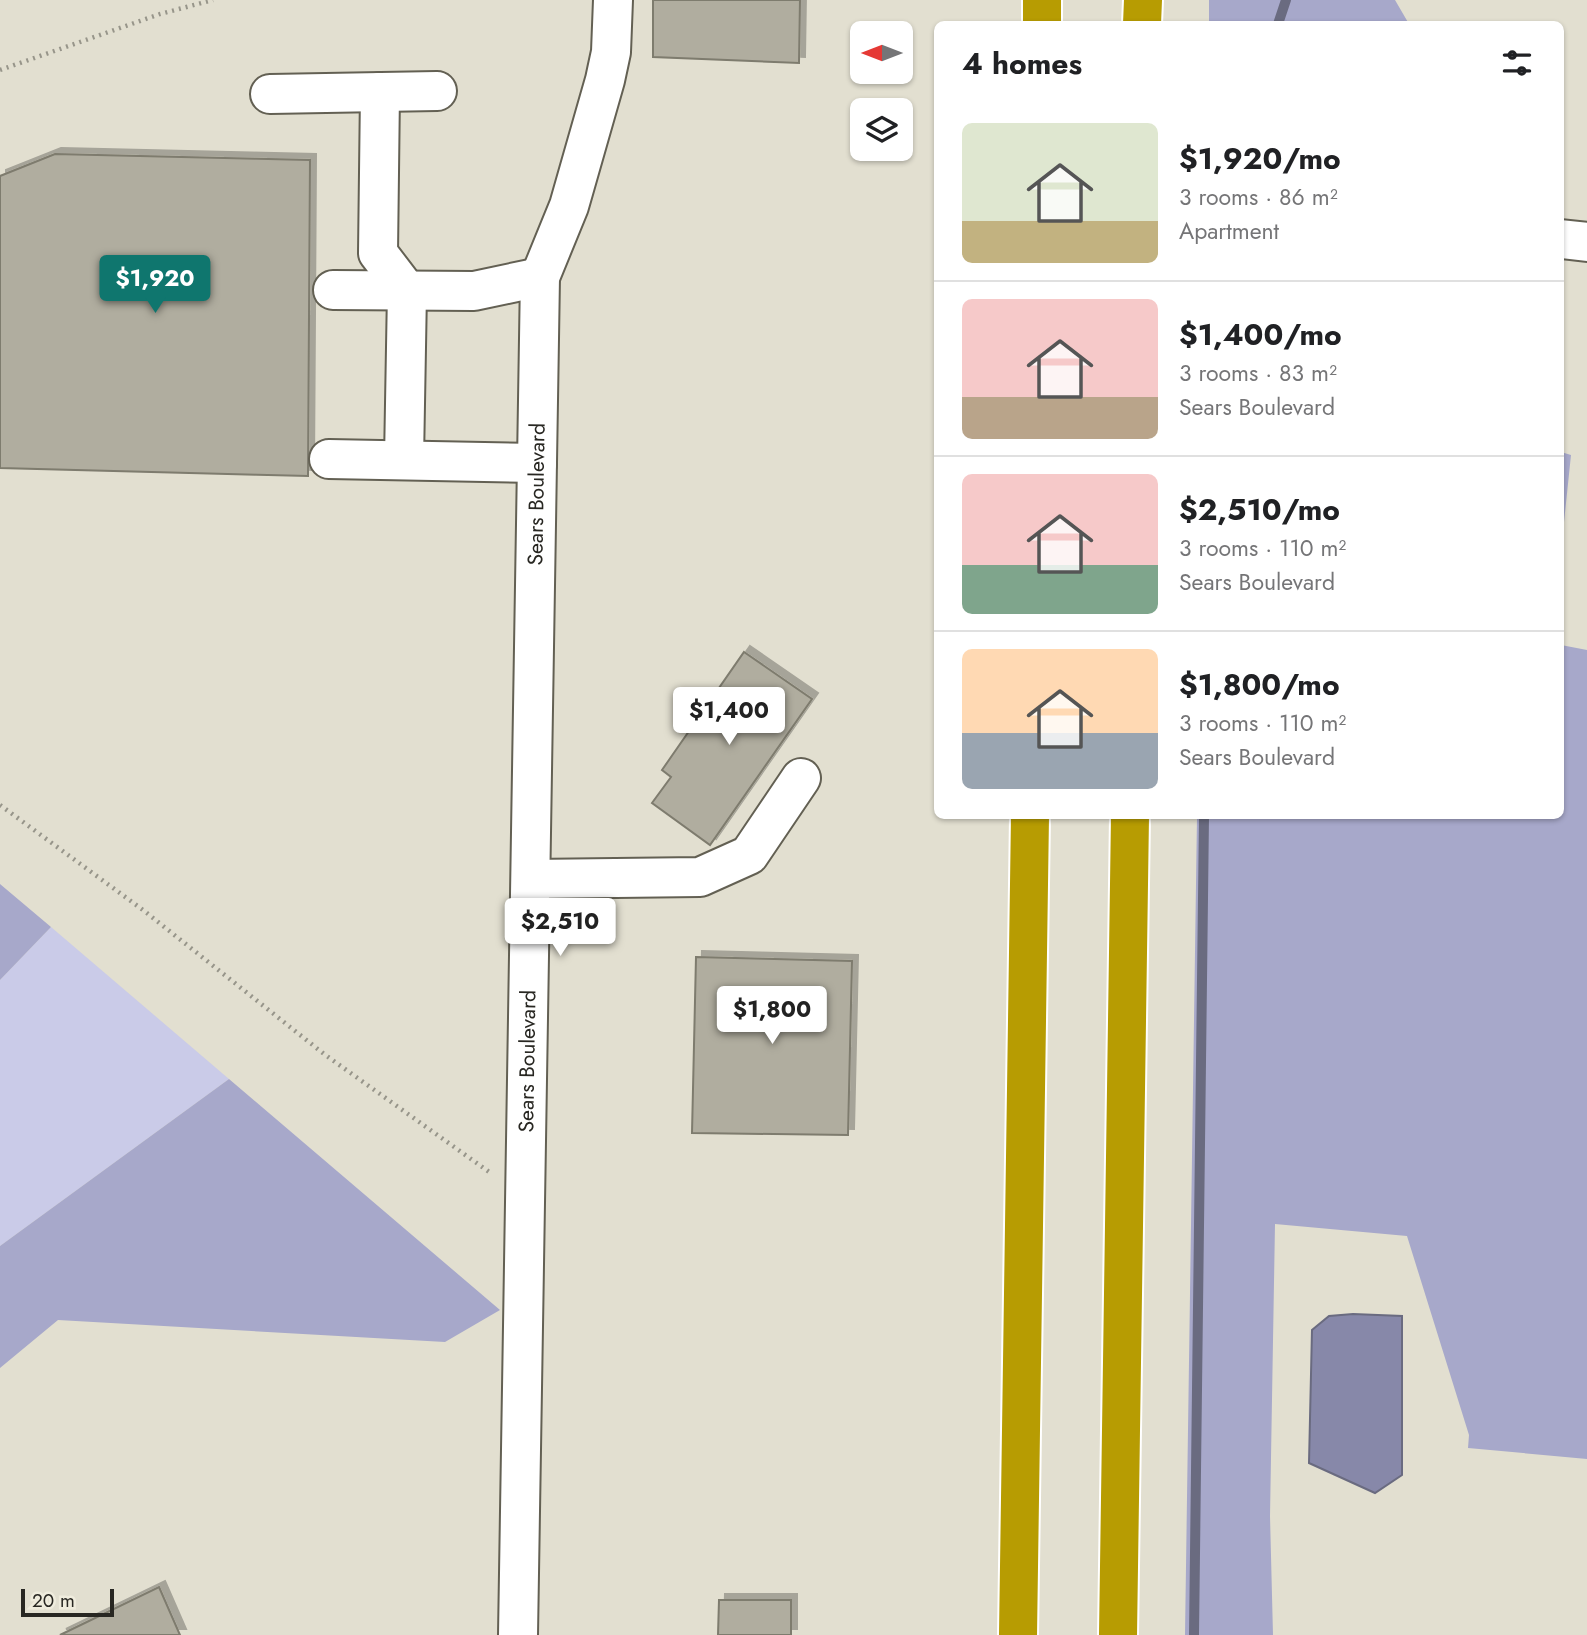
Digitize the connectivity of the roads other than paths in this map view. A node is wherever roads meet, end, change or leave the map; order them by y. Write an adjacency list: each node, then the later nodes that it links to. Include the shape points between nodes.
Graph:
1 (613, 0): 11 (street, via 605,80 569,206)
2 (1042, 0): 4 (highway)
3 (1143, 0): 5 (highway)
4 (1042, 21)
5 (1142, 21)
6 (437, 91): 7 (street)
7 (380, 92): 8 (street); 13 (street, via 378,253)
8 (270, 94)
9 (1564, 239): 10 (street)
10 (1587, 242)
11 (540, 277): 13 (street, via 474,291); 16 (street, Sears Boulevard)
12 (333, 290): 13 (street)
13 (407, 290): 15 (street)
14 (329, 459): 15 (street)
15 (404, 460): 16 (street)
16 (537, 463): 20 (street, Sears Boulevard)
17 (801, 778): 20 (street, via 749,855 700,877)
18 (1030, 819): 22 (highway)
19 (1130, 819): 23 (highway)
20 (531, 879): 21 (street, Sears Boulevard)
21 (518, 1635)
22 (1018, 1635)
23 (1118, 1635)

